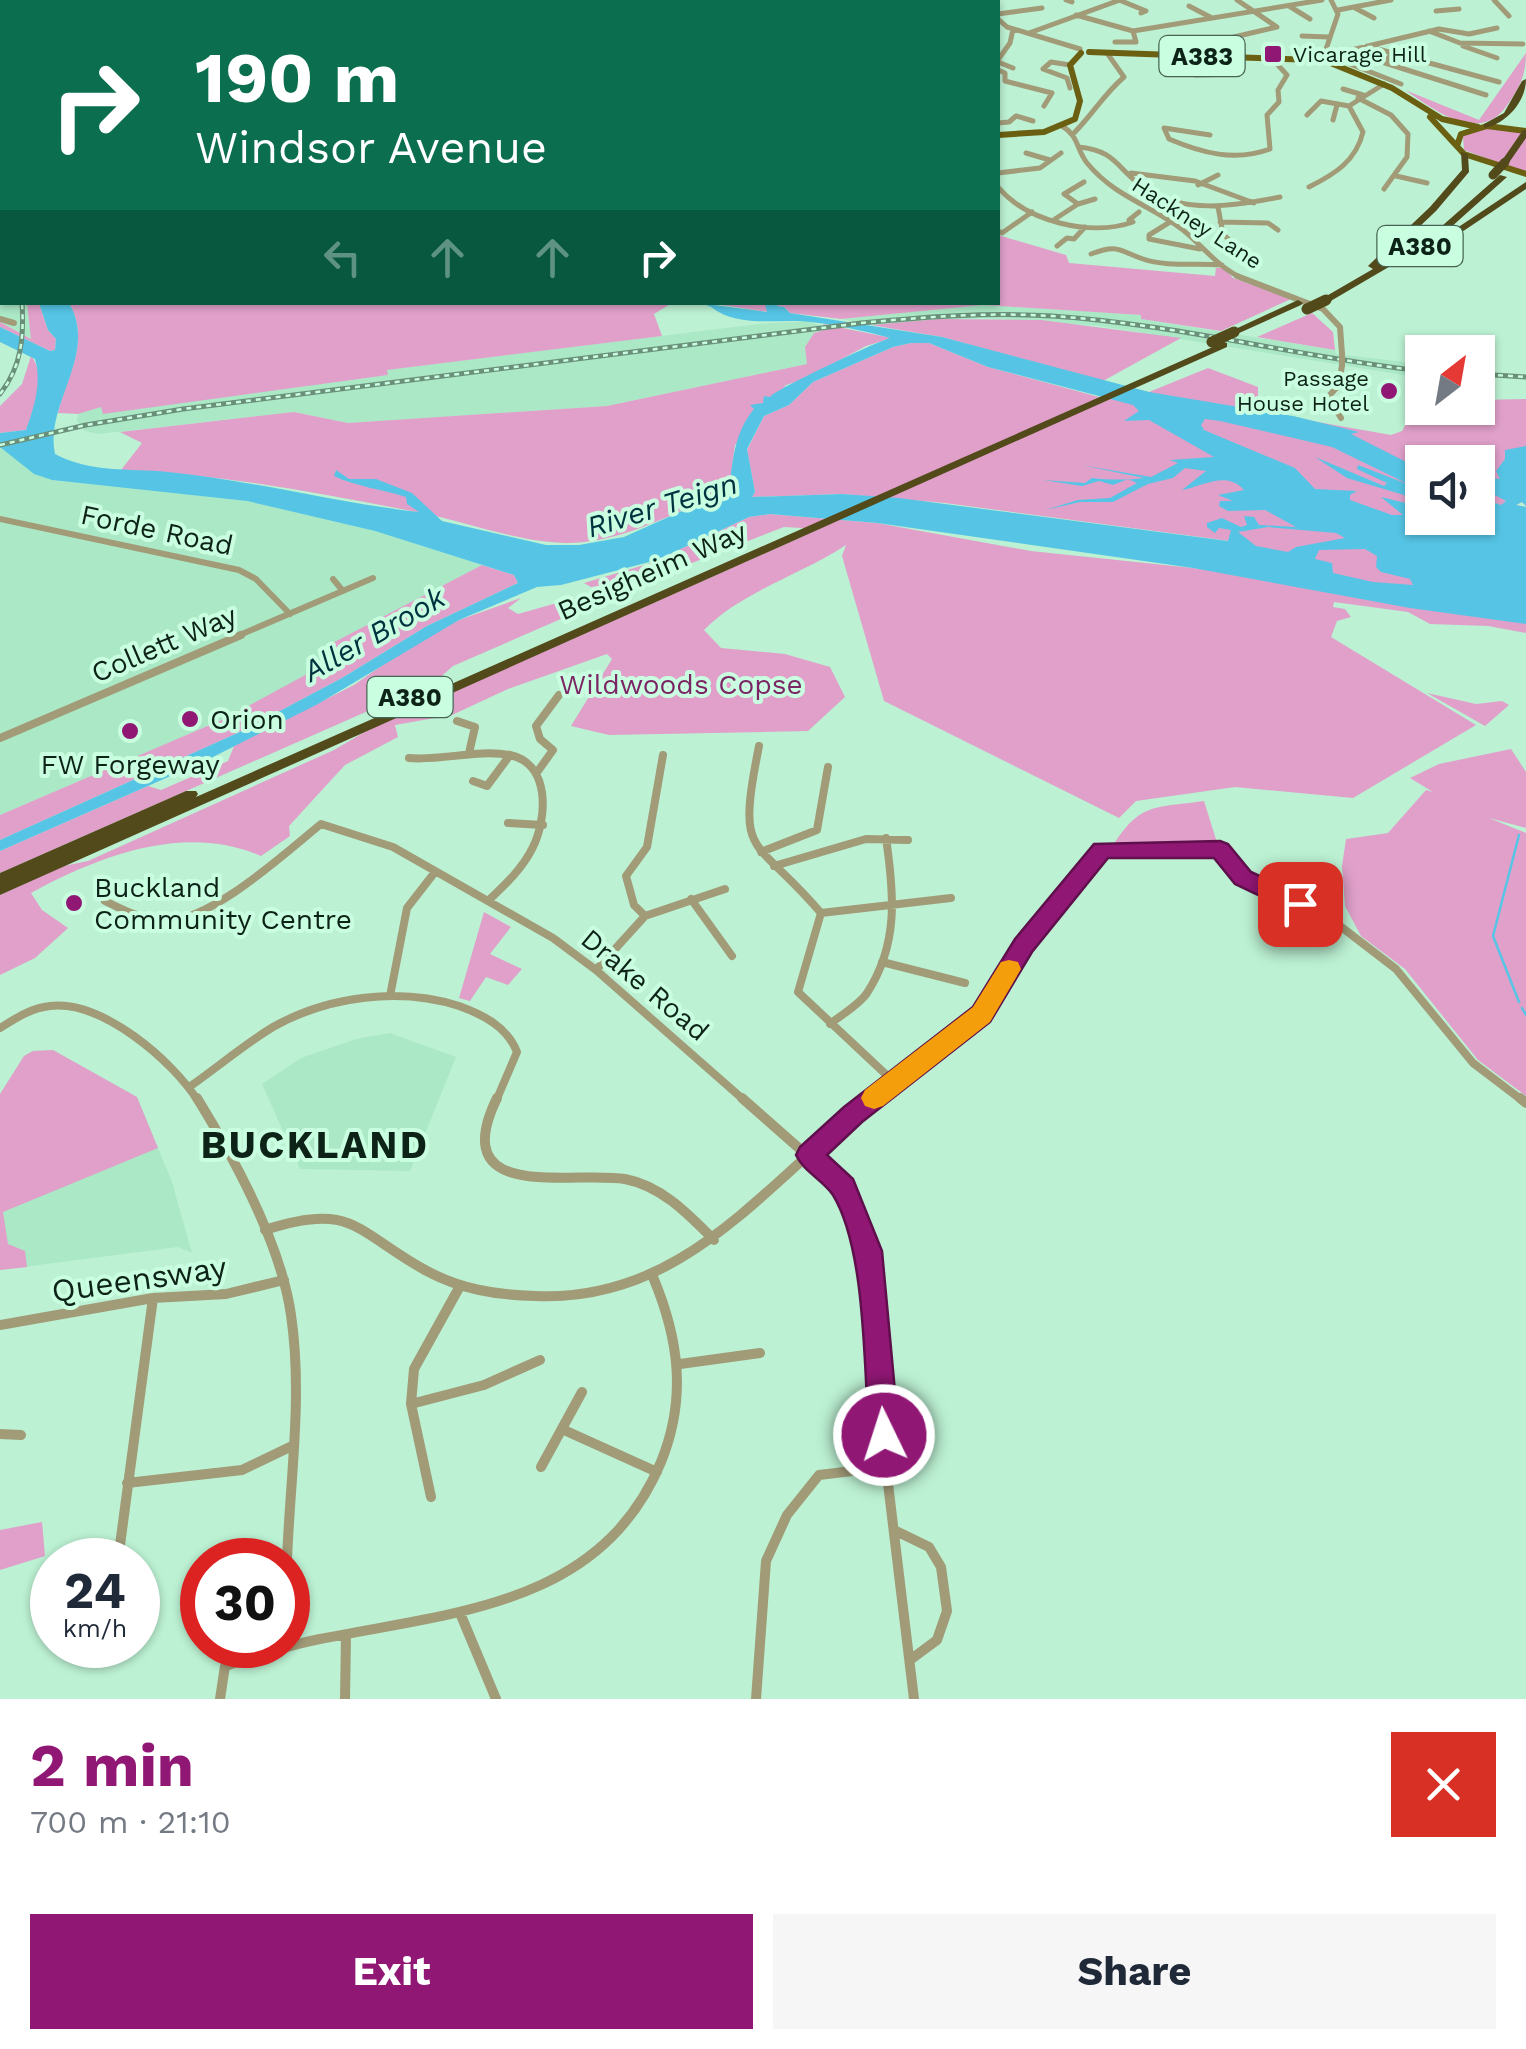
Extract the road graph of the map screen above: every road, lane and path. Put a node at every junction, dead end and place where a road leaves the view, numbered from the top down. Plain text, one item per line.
1 (1119, 0) edge
2 (1237, 0) edge
3 (1322, 0) edge
4 (1331, 0) edge
5 (1442, 0) edge
6 (1494, 0) edge
7 (1386, 1) edge
8 (1198, 4) dead end
9 (1189, 6) junction
10 (1289, 6) junction
11 (1182, 7) dead end
12 (1042, 8) dead end
13 (1355, 8) junction
14 (1392, 9) dead end
15 (1338, 10) junction
16 (1495, 11) dead end
17 (1256, 12) junction
18 (1436, 12) dead end
19 (1140, 13) dead end
20 (1076, 15) junction
21 (1000, 16) edge
22 (1000, 18) edge
23 (1044, 18) dead end
24 (1212, 18) junction
25 (1374, 18) dead end
26 (1310, 19) dead end
27 (1055, 23) junction
28 (1497, 28) dead end
29 (1013, 29) junction
30 (1134, 30) junction
31 (1430, 30) junction
32 (1030, 33) junction
33 (1302, 36) dead end
34 (1328, 36) junction
35 (1234, 37) dead end
36 (1115, 42) dead end
37 (1460, 43) junction
38 (1523, 44) dead end
39 (1367, 46) junction
40 (1083, 51) junction
41 (1000, 52) edge
42 (1107, 53) junction
43 (1391, 54) junction
44 (1059, 55) dead end
45 (1230, 56) junction
46 (1281, 57) junction
47 (1323, 58) junction
48 (1496, 58) dead end
49 (1022, 60) dead end
50 (1000, 62) edge
51 (1050, 62) junction
52 (1350, 64) dead end
53 (1070, 65) junction
54 (1401, 70) junction
55 (1000, 71) edge
56 (1196, 75) dead end
57 (1526, 81) edge
58 (1386, 82) junction
59 (1499, 82) dead end
60 (1401, 84) dead end
61 (1456, 87) junction
62 (1070, 88) dead end
63 (1343, 89) dead end
64 (1486, 95) dead end
65 (1361, 96) junction
66 (1450, 99) dead end
67 (1412, 100) junction
68 (1337, 105) junction
69 (1044, 106) dead end
70 (1349, 106) junction
71 (1307, 115) dead end
72 (1333, 120) dead end
73 (1033, 121) dead end
74 (1000, 123) edge
75 (1062, 126) junction
76 (1483, 127) junction
77 (1074, 133) junction
78 (1525, 133) edge
79 (1000, 135) edge
80 (1210, 135) dead end
81 (1079, 147) junction
82 (1461, 150) junction
83 (1526, 150) edge
84 (1026, 153) dead end
85 (1061, 153) dead end
86 (1052, 160) junction
87 (1510, 163) junction
88 (1131, 173) junction
89 (1000, 174) edge
90 (1526, 174) edge
91 (1218, 175) dead end
92 (1396, 176) junction
93 (1498, 176) junction
94 (1084, 182) dead end
95 (1426, 183) dead end
96 (1198, 185) junction
97 (1526, 185) edge
98 (1309, 187) dead end
99 (1384, 189) dead end
100 (1000, 192) edge
101 (1280, 197) dead end
102 (1095, 199) dead end
103 (1254, 203) junction
104 (1078, 204) junction
105 (1218, 207) junction
106 (1032, 212) junction
107 (1139, 212) dead end
108 (1054, 218) junction
109 (1170, 222) junction
110 (1220, 222) junction
111 (1276, 225) dead end
112 (1086, 227) junction
113 (1000, 232) edge
114 (1057, 246) dead end
115 (1238, 248) dead end
116 (1200, 249) junction
117 (1091, 254) dead end
118 (1223, 265) junction
119 (1373, 266) junction
120 (1366, 279) junction
121 (1321, 297) junction
122 (0, 319) edge
123 (14, 323) dead end
124 (1341, 418) dead end
125 (0, 519) edge
126 (780, 538) junction
127 (373, 578) dead end
128 (333, 580) dead end
129 (343, 591) junction
130 (290, 614) junction
131 (559, 695) dead end
132 (458, 721) dead end
133 (0, 737) edge
134 (759, 746) dead end
135 (469, 752) junction
136 (663, 755) dead end
137 (510, 756) junction
138 (409, 758) dead end
139 (828, 766) dead end
140 (538, 771) junction
141 (472, 781) dead end
142 (508, 824) dead end
143 (542, 825) junction
144 (886, 838) junction
145 (908, 840) dead end
146 (761, 852) junction
147 (774, 866) junction
148 (436, 872) junction
149 (0, 879) edge
150 (725, 889) dead end
151 (0, 890) edge
152 (951, 898) dead end
153 (691, 900) junction
154 (105, 901) dead end
155 (488, 901) junction
156 (895, 904) junction
157 (820, 914) junction
158 (646, 916) junction
159 (732, 956) dead end
160 (882, 962) junction
161 (596, 970) junction
162 (965, 983) dead end
163 (390, 996) junction
164 (830, 1024) junction
165 (0, 1028) edge
166 (894, 1082) junction
167 (192, 1085) junction
168 (1526, 1103) edge
169 (809, 1155) junction
170 (265, 1230) junction
171 (714, 1240) junction
172 (653, 1277) junction
173 (284, 1280) junction
174 (460, 1286) junction
175 (152, 1298) junction
176 (0, 1324) edge
177 (760, 1353) dead end
178 (540, 1360) dead end
179 (680, 1364) junction
180 (582, 1392) dead end
181 (411, 1404) junction
182 (564, 1430) junction
183 (0, 1434) edge
184 (21, 1435) dead end
185 (292, 1446) junction
186 (541, 1466) dead end
187 (886, 1467) junction
188 (657, 1472) junction
189 (126, 1484) junction
190 (430, 1497) dead end
191 (896, 1531) junction
192 (120, 1538) edge
193 (287, 1538) edge
194 (460, 1613) junction
195 (346, 1635) junction
196 (310, 1642) edge
197 (910, 1660) junction
198 (225, 1668) edge
199 (220, 1699) edge
200 (345, 1699) edge
201 (496, 1699) edge
202 (756, 1699) edge
203 (914, 1699) edge

1 - 19 street
1 - 20 street
2 - 17 street
3 - 10 street
4 - 15 street
5 - 18 street
6 - 16 street
7 - 13 street
7 - 14 street
8 - 9 street
9 - 11 street
9 - 24 street
10 - 17 street
10 - 26 street
12 - 21 street
13 - 15 street
13 - 25 street
15 - 34 street
17 - 24 street
17 - 35 street
20 - 27 street
20 - 30 street
22 - 29 street
23 - 27 street
24 - 30 street
27 - 32 street
28 - 31 street
29 - 32 street
29 - 41 street
30 - 36 street
31 - 37 street
31 - 39 street
32 - 40 street
33 - 34 street
34 - 47 street
37 - 38 street
37 - 48 street
39 - 43 street
39 - 47 street
40 - 42 main road, A383
40 - 53 main road
42 - 45 main road, A383
42 - 77 street
43 - 54 street
43 - 59 street
44 - 51 street
45 - 46 main road, A383
45 - 56 street
46 - 47 main road, A383
46 - 80 street
47 - 58 main road, A383
49 - 50 street
51 - 53 street
51 - 62 street
52 - 58 street
53 - 75 main road
54 - 58 street
54 - 61 street
55 - 69 street
57 - 76 highway
58 - 60 street
58 - 65 street
58 - 67 main road, A383
61 - 64 street
61 - 66 street
63 - 65 street
65 - 70 street
65 - 92 street
67 - 76 main road, A383
67 - 82 main road, A383
68 - 70 street
68 - 71 street
68 - 72 street
70 - 98 street
73 - 74 street
75 - 77 street
75 - 79 main road
76 - 78 main road
76 - 82 main road
77 - 81 street, Hackney Lane
78 - 87 highway, A380
81 - 88 street
81 - 109 street, Hackney Lane
82 - 90 main road
82 - 119 highway, A380
83 - 87 highway, A380
84 - 86 street
85 - 86 street
86 - 89 street
87 - 93 highway, A380
88 - 96 street
88 - 105 street
91 - 96 street
92 - 95 street
92 - 99 street
93 - 119 highway, A380
93 - 120 highway, A380
94 - 104 street
96 - 103 street
97 - 120 highway, A380
100 - 106 street
101 - 103 street
102 - 104 street
103 - 105 street
104 - 108 street
105 - 110 street
106 - 108 street
106 - 113 street
107 - 112 street
108 - 112 street
109 - 116 street, Hackney Lane
109 - 116 street
110 - 111 street
110 - 115 street
112 - 114 street
116 - 118 street, Hackney Lane
117 - 118 street
118 - 124 street, Hackney Lane, bridge
119 - 121 highway, A380
120 - 121 highway, A380
121 - 126 highway, Besigheim Way / A380, bridge
122 - 123 street
125 - 130 street, Forde Road
126 - 149 highway, Besigheim Way / A380
126 - 151 highway, Besigheim Way / A380
127 - 129 street, Collett Way
128 - 129 street
129 - 130 street, Collett Way
130 - 133 street, Collett Way
131 - 140 street
132 - 135 street
134 - 146 street
135 - 137 street
135 - 138 street
136 - 158 street
137 - 140 street
137 - 141 street
139 - 146 street
140 - 143 street
142 - 143 street
143 - 155 street
144 - 145 street
144 - 147 street
144 - 156 street
146 - 147 street
147 - 157 street
148 - 154 street, Drake Road
148 - 155 street, Drake Road
148 - 163 street
150 - 153 street
152 - 156 street
153 - 158 street
153 - 159 street
155 - 161 street, Drake Road
156 - 157 street
156 - 160 street
157 - 164 street
158 - 161 street
160 - 162 street
160 - 164 street
161 - 169 street, Drake Road
163 - 167 street
163 - 171 street
164 - 166 street
165 - 167 street
166 - 168 street
166 - 169 street
167 - 170 street
169 - 171 street
169 - 187 street, Drake Road
170 - 173 street
170 - 174 street
171 - 172 street
172 - 174 street
172 - 179 street
173 - 175 street, Queensway
173 - 185 street
174 - 181 street
175 - 176 street, Queensway
175 - 189 street
177 - 179 street
178 - 181 street
179 - 188 street
180 - 182 street
181 - 190 street
182 - 186 street
182 - 188 street
183 - 184 street
185 - 189 street
185 - 193 street
187 - 191 street, Drake Road
187 - 202 street
188 - 194 street
189 - 192 street
191 - 197 street, Drake Road
191 - 197 street
194 - 195 street
194 - 201 street
195 - 196 street
195 - 200 street
197 - 203 street, Drake Road
198 - 199 street

